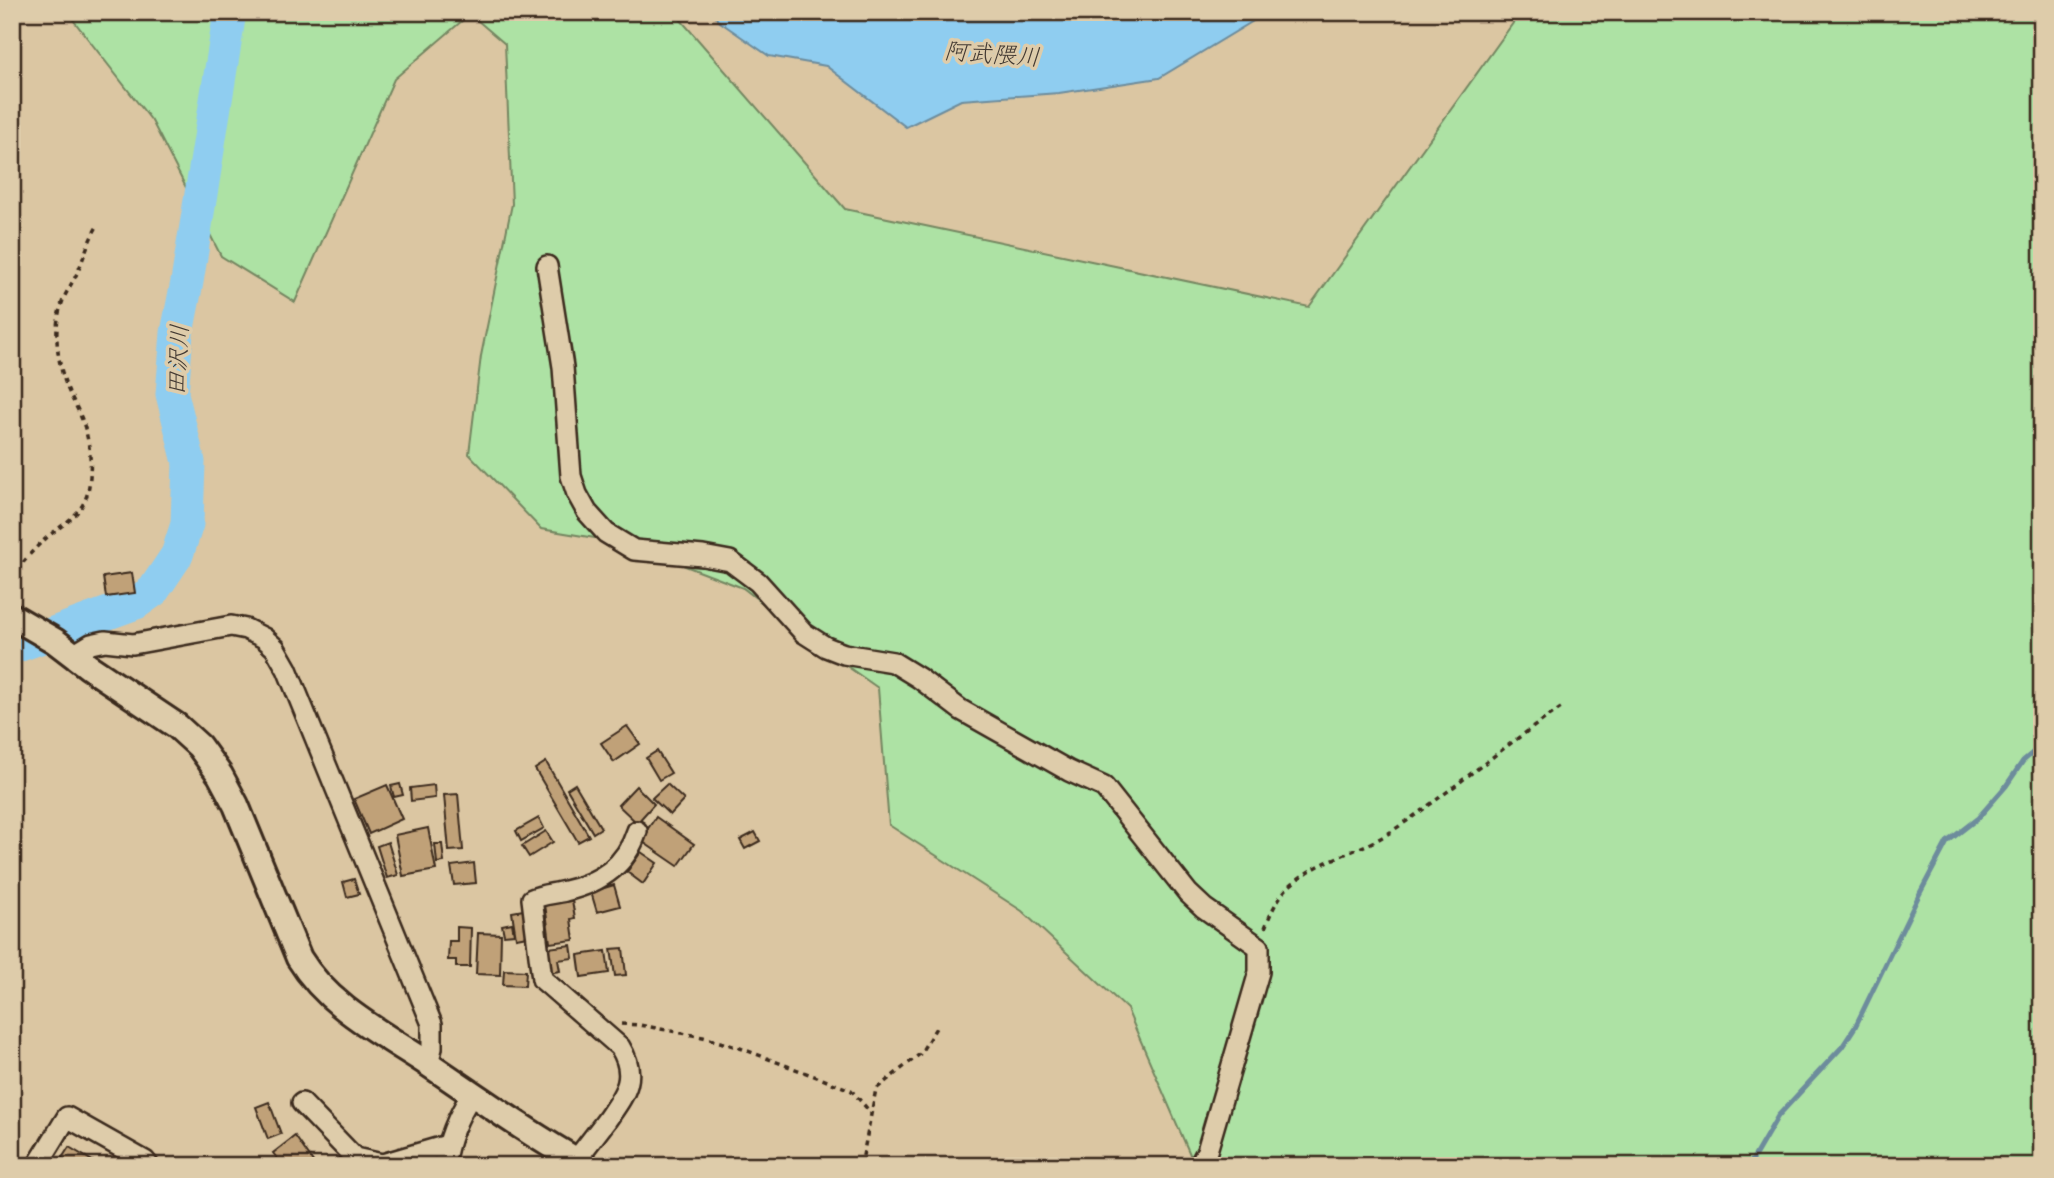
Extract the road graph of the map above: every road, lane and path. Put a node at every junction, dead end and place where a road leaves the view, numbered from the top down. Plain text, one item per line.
1 (98, 225) dead end
2 (547, 266) dead end
3 (12, 579) edge
4 (12, 616) edge
5 (64, 648) junction
6 (1561, 708) dead end
7 (637, 831) dead end
8 (1259, 947) junction
9 (937, 1026) dead end
10 (596, 1027) junction
11 (428, 1064) junction
12 (472, 1094) junction
13 (302, 1103) dead end
14 (871, 1113) junction
15 (447, 1145) junction
16 (581, 1163) edge
17 (37, 1166) edge
18 (149, 1166) edge
19 (444, 1166) edge
20 (861, 1166) edge
21 (1199, 1166) edge

1 - 3 path
2 - 8 street
4 - 5 street
5 - 11 street
5 - 11 street
6 - 8 path
7 - 10 street
8 - 21 street
9 - 14 path
10 - 14 path
10 - 16 street
11 - 12 street
12 - 15 street
12 - 16 street
13 - 15 street
14 - 20 path
15 - 19 street
17 - 18 street

